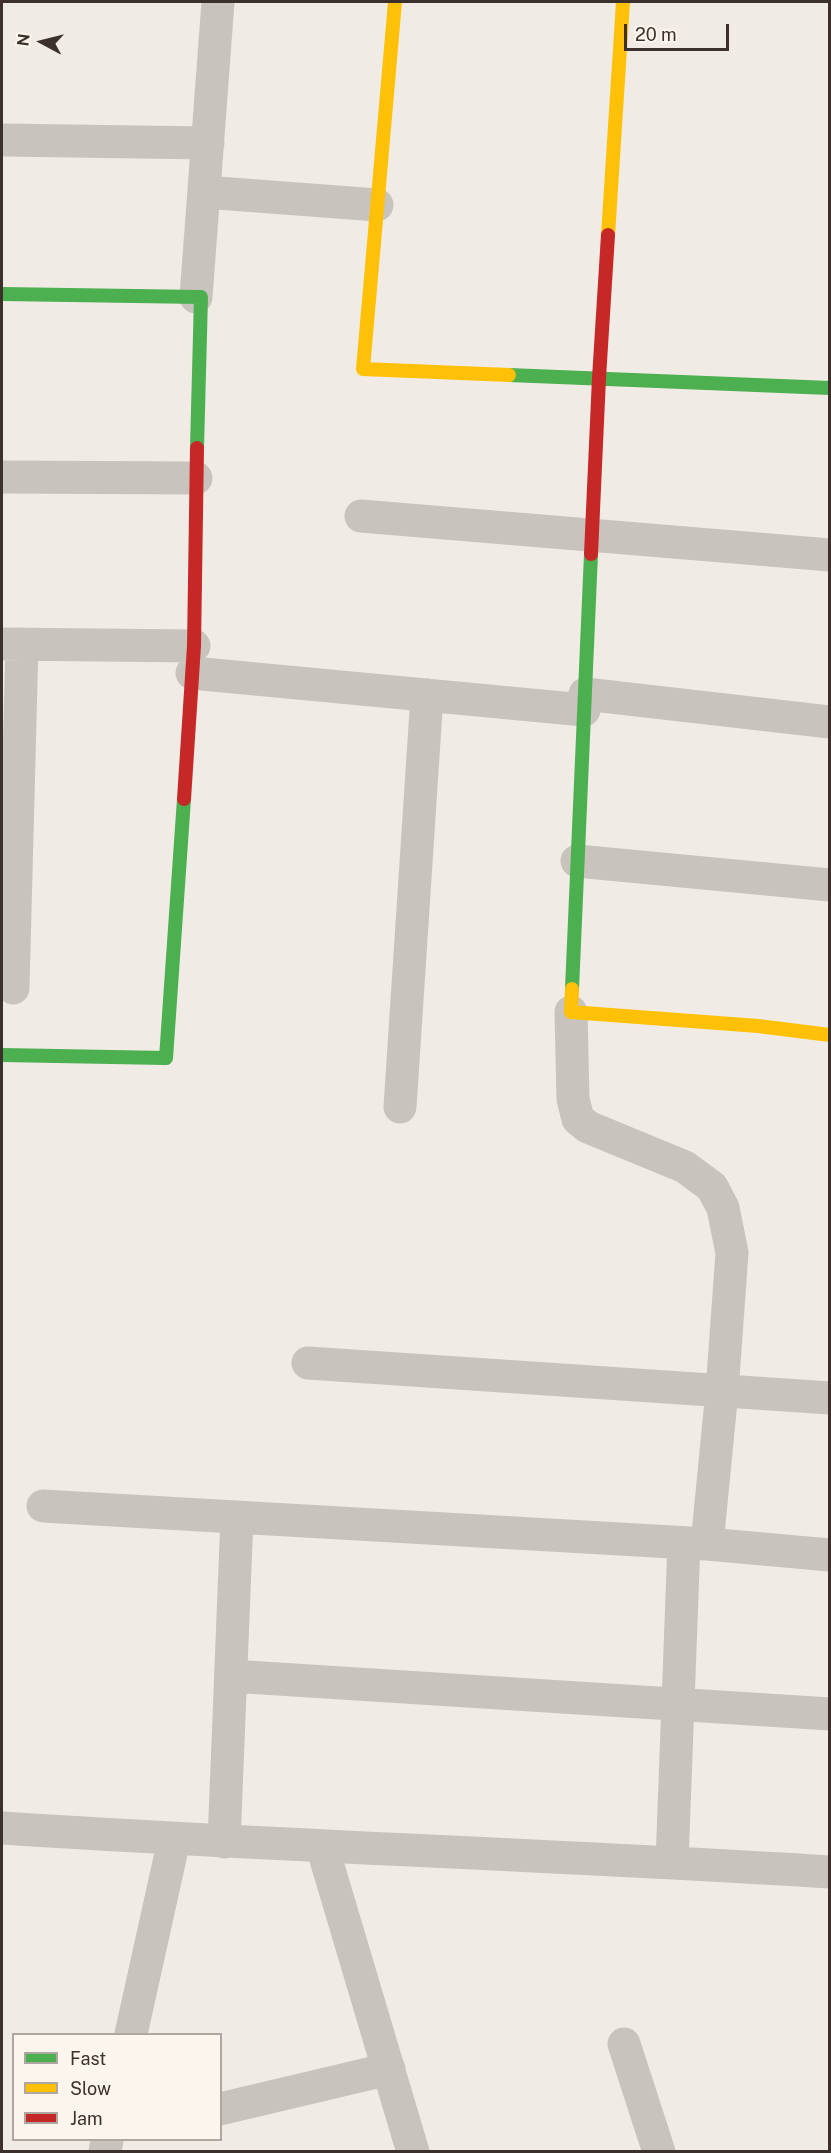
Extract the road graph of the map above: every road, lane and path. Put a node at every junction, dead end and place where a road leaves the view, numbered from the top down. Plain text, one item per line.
1 (218, 2) edge
2 (395, 2) edge
3 (623, 2) edge
4 (2, 140) edge
5 (208, 143) junction
6 (204, 192) junction
7 (377, 205) junction
8 (2, 294) edge
9 (196, 297) junction
10 (599, 378) junction
11 (830, 388) edge
12 (2, 477) edge
13 (196, 478) junction
14 (361, 516) dead end
15 (591, 536) junction
16 (830, 555) edge
17 (12, 644) edge
18 (193, 659) junction
19 (427, 695) junction
20 (584, 702) junction
21 (830, 722) edge
22 (10, 775) edge
23 (578, 861) junction
24 (830, 885) edge
25 (13, 988) dead end
26 (571, 1012) junction
27 (830, 1035) edge
28 (2, 1055) edge
29 (400, 1107) dead end
30 (308, 1363) dead end
31 (722, 1391) junction
32 (830, 1398) edge
33 (43, 1506) dead end
34 (237, 1517) junction
35 (696, 1543) junction
36 (830, 1555) edge
37 (231, 1677) junction
38 (678, 1704) junction
39 (830, 1714) edge
40 (2, 1828) edge
41 (174, 1839) junction
42 (224, 1842) junction
43 (322, 1846) junction
44 (672, 1862) junction
45 (830, 1872) edge
46 (131, 2033) edge
47 (624, 2044) dead end
48 (389, 2069) junction
49 (222, 2109) edge
50 (413, 2151) edge
51 (659, 2151) edge

1 - 5 street
2 - 7 street
3 - 10 street
4 - 5 street
5 - 6 street
6 - 7 street
6 - 9 street
7 - 10 street
8 - 9 street
9 - 13 street
10 - 11 street
10 - 15 street
12 - 13 street
13 - 18 street
14 - 15 street
15 - 16 street
15 - 20 street
17 - 18 street
17 - 22 street
18 - 19 street
18 - 28 street
19 - 20 street
19 - 29 street
20 - 21 street
20 - 23 street
22 - 25 street
23 - 24 street
23 - 26 street
26 - 27 street
26 - 31 street
30 - 31 street
31 - 32 street
31 - 35 street
33 - 34 street
34 - 35 street
34 - 37 street
35 - 36 street
35 - 38 street
37 - 38 street
37 - 42 street
38 - 39 street
38 - 44 street
40 - 41 street
41 - 42 street
41 - 46 street
42 - 43 street
43 - 44 street
43 - 48 street
44 - 45 street
47 - 51 street
48 - 49 street
48 - 50 street

